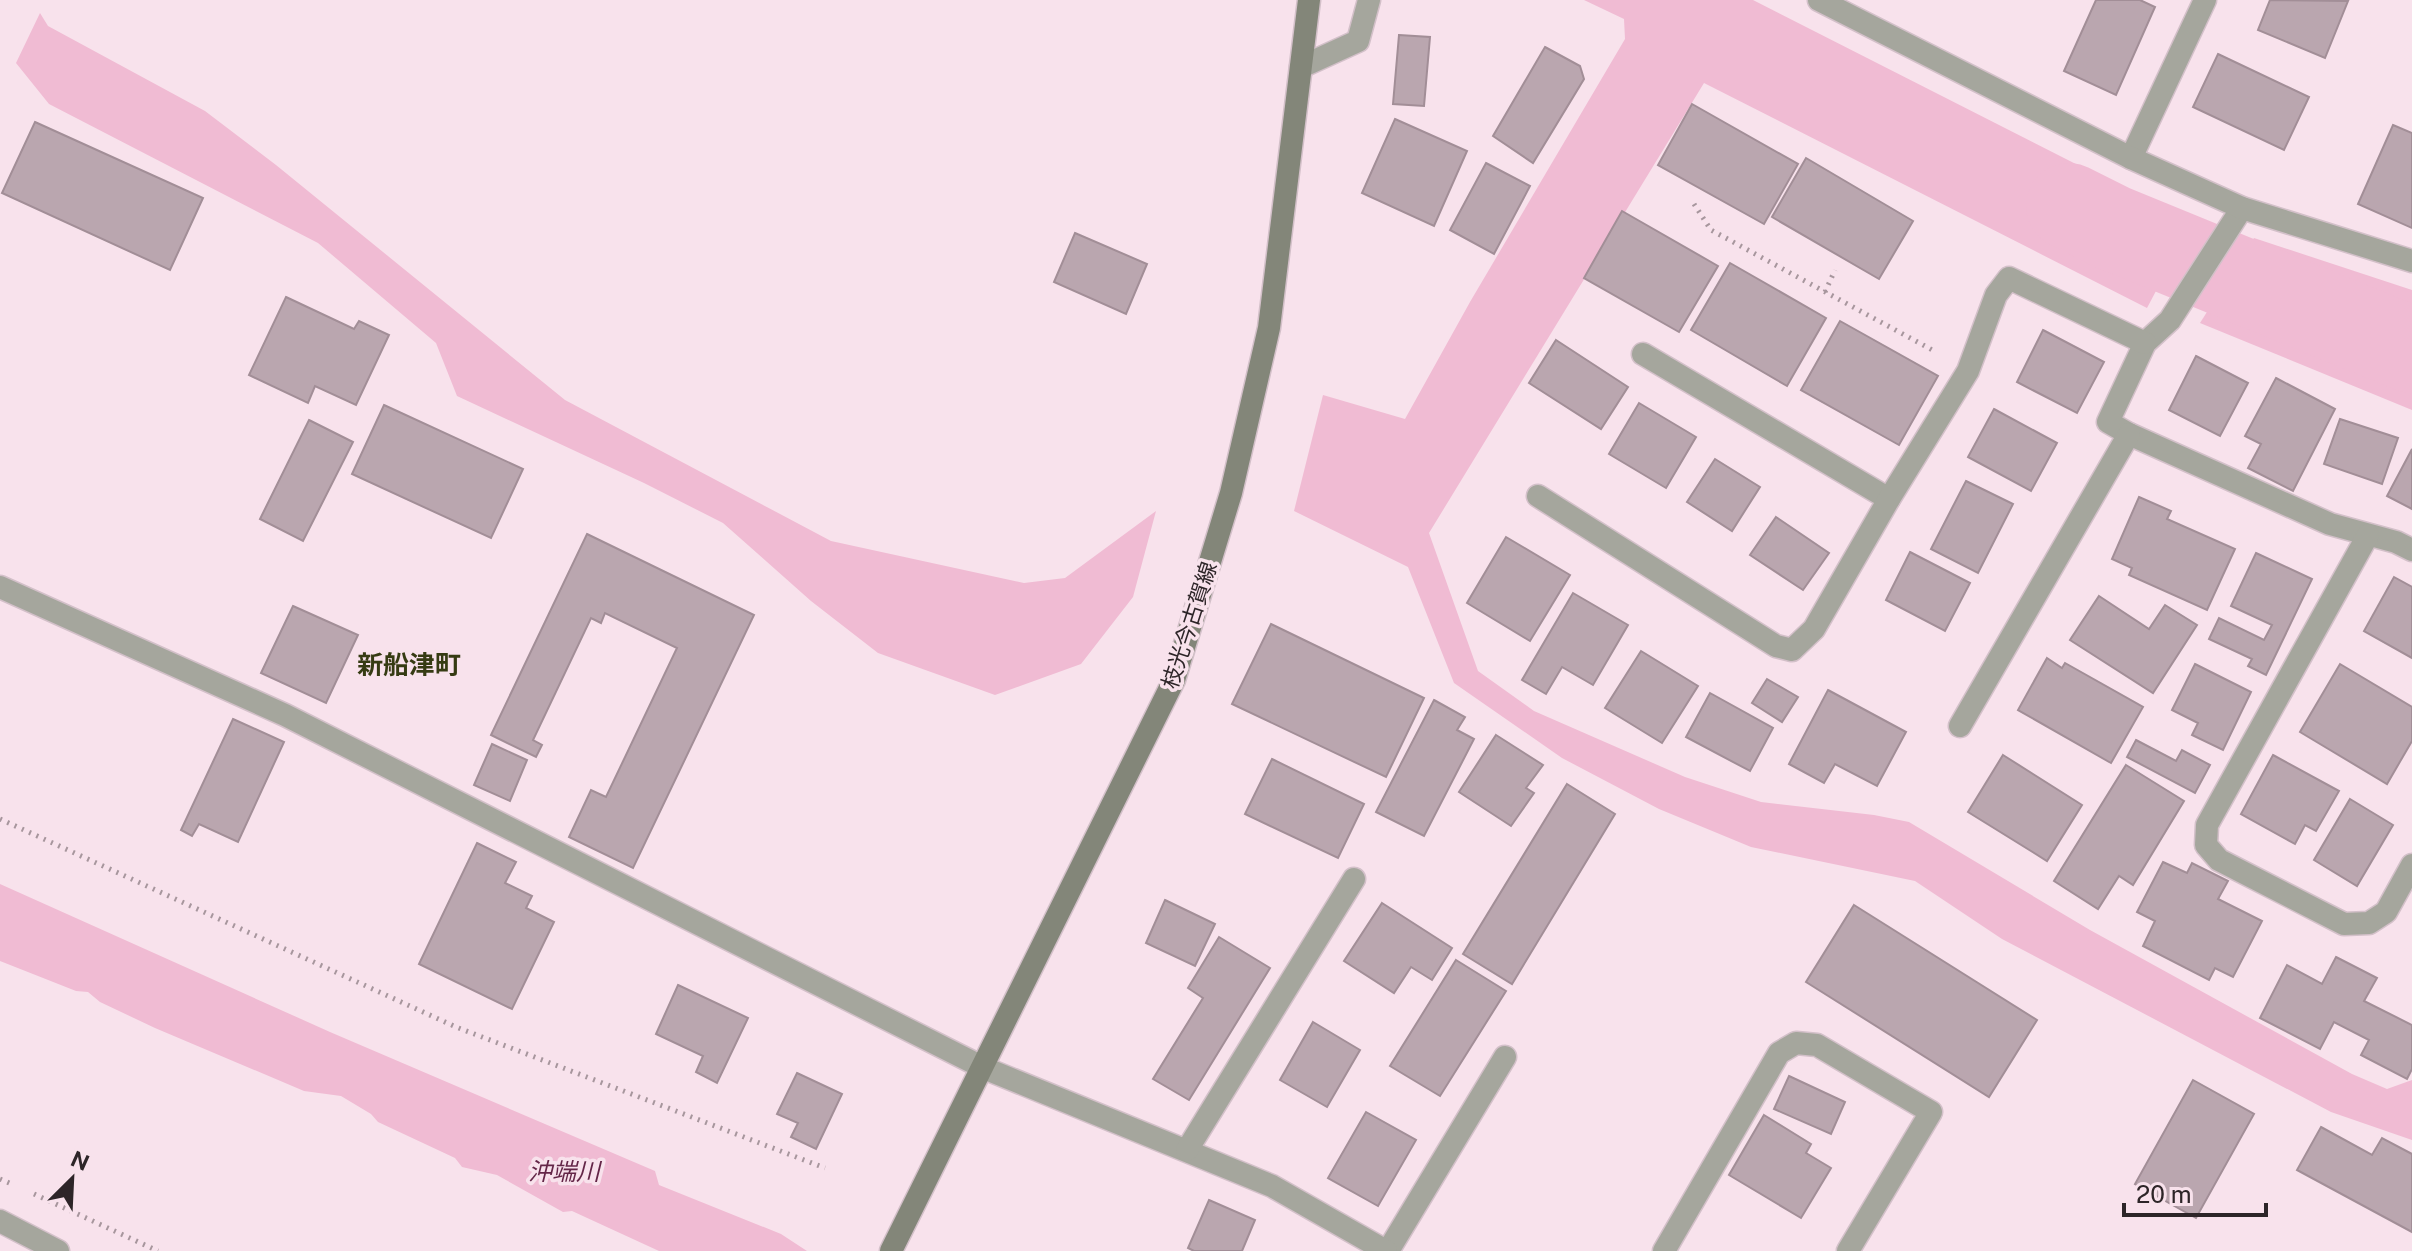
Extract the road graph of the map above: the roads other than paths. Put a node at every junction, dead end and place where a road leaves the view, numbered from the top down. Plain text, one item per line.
1 (1309, 0) edge
2 (1369, 0) edge
3 (1819, 0) edge
4 (2205, 0) edge
5 (1301, 67) junction
6 (2131, 158) junction
7 (2242, 208) junction
8 (2412, 261) edge
9 (2145, 343) junction
10 (1643, 354) dead end
11 (2129, 434) junction
12 (1538, 496) dead end
13 (1889, 499) junction
14 (2368, 535) junction
15 (2412, 550) edge
16 (0, 587) edge
17 (1960, 726) dead end
18 (2412, 865) edge
19 (1354, 879) dead end
20 (1505, 1057) dead end
21 (984, 1068) junction
22 (1187, 1150) junction
23 (0, 1221) edge
24 (58, 1251) edge
25 (891, 1251) edge
26 (1387, 1251) edge
27 (1664, 1251) edge
28 (1848, 1251) edge

1 - 5 main road, 枝光今古賀線
2 - 5 street
3 - 6 street
4 - 6 street
5 - 21 main road, 枝光今古賀線
6 - 7 street
7 - 8 street
7 - 9 street
9 - 11 street
9 - 13 street
10 - 13 street
11 - 14 street
11 - 17 street
12 - 13 street
14 - 15 street
14 - 18 street
16 - 21 street
19 - 22 street
20 - 26 street
21 - 22 street
21 - 25 main road, 枝光今古賀線
22 - 26 street
23 - 24 street
27 - 28 street

